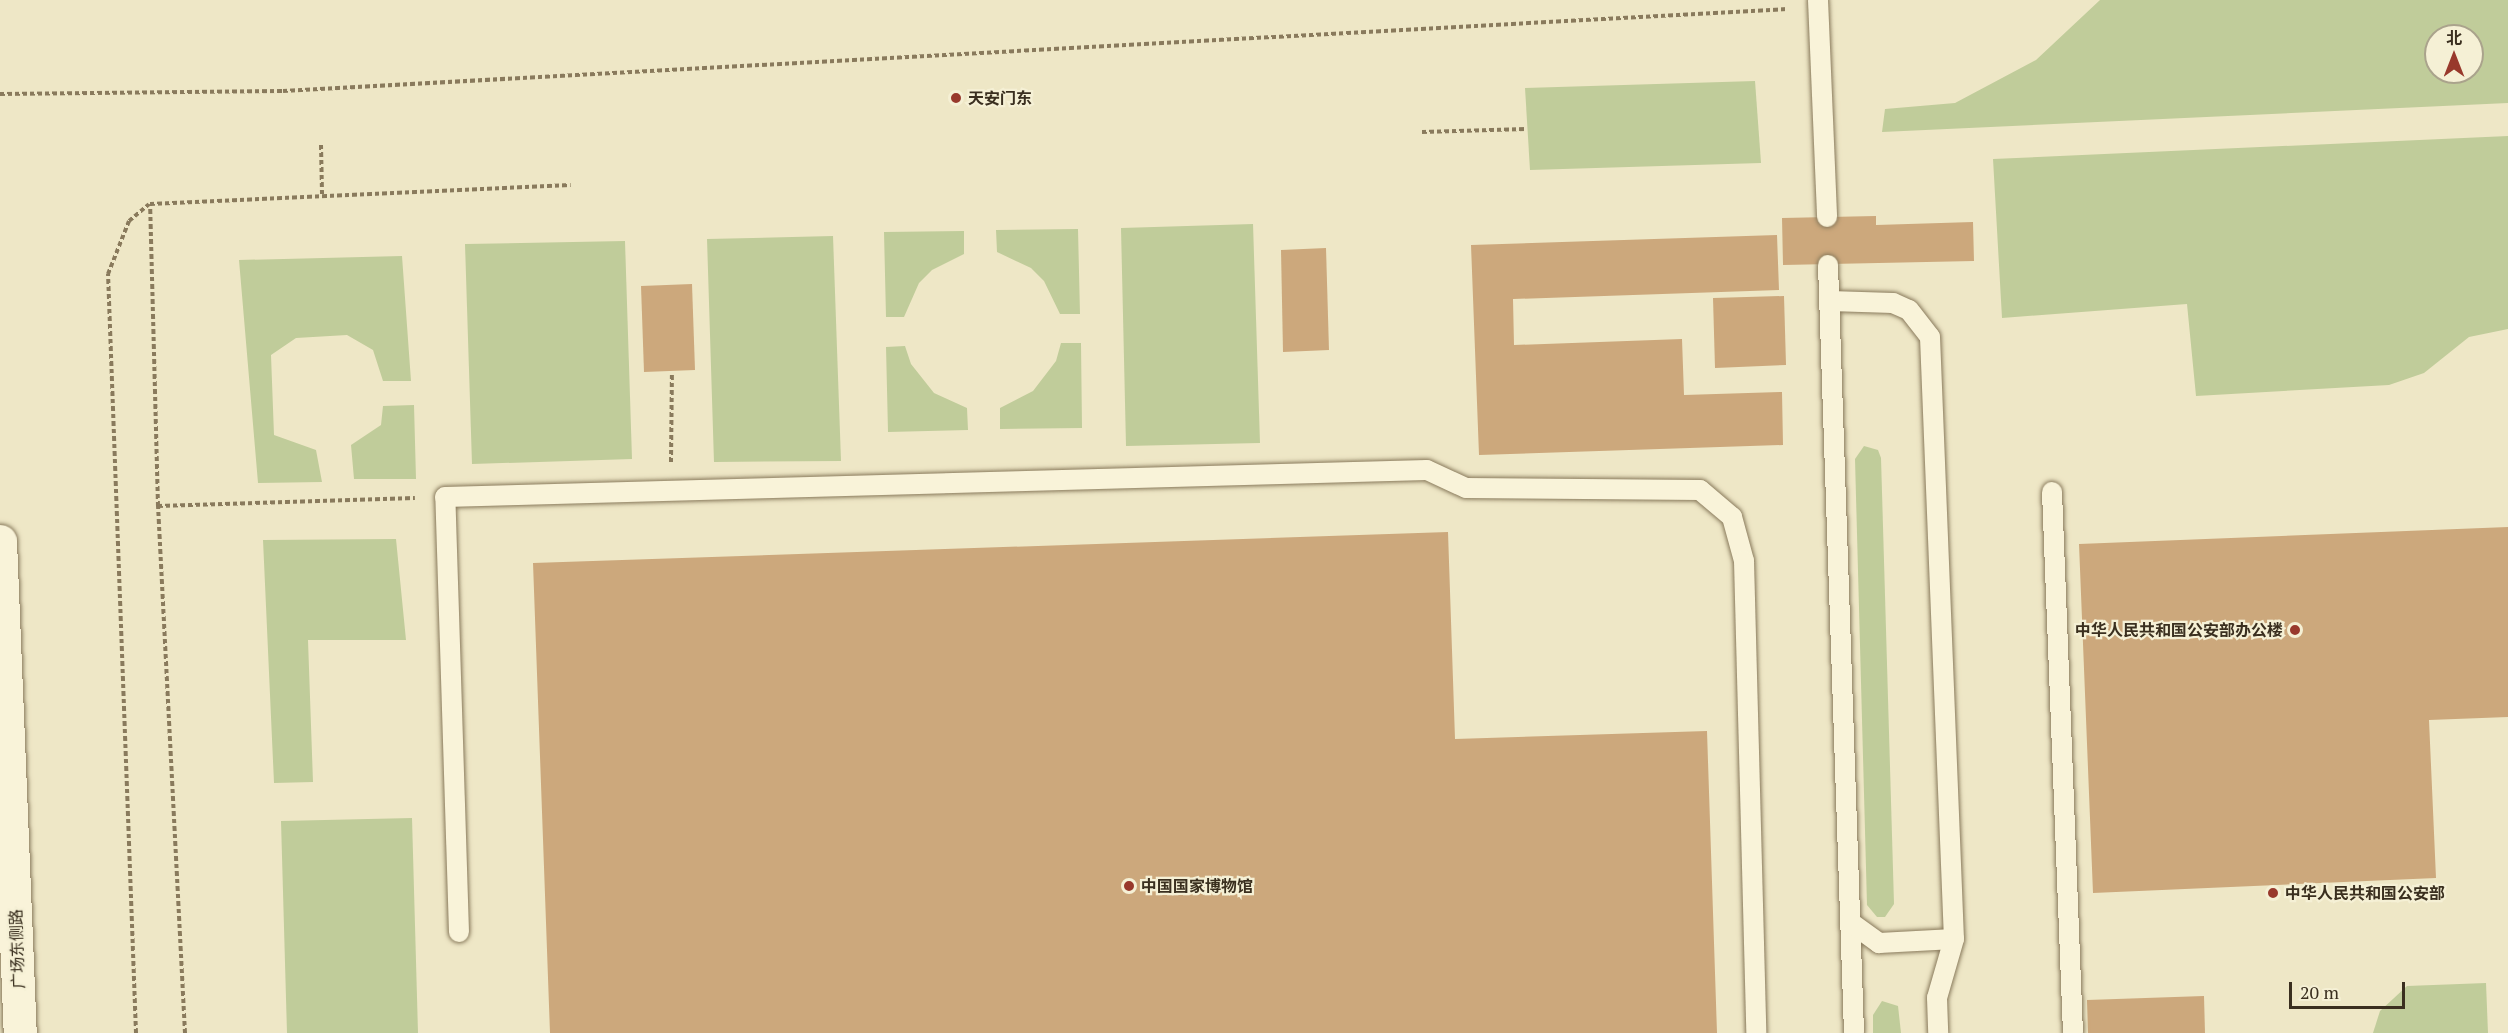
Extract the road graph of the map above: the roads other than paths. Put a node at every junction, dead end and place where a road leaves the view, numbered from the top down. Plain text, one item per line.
1 (1818, 3) edge
2 (1827, 217) dead end
3 (1828, 265) dead end
4 (1830, 301) junction
5 (2052, 492) dead end
6 (0, 541) edge
7 (1850, 922) junction
8 (459, 932) dead end
9 (1954, 939) junction
10 (20, 1033) edge
11 (1756, 1033) edge
12 (1854, 1033) edge
13 (1938, 1033) edge
14 (2073, 1033) edge

1 - 2 lane
3 - 4 lane
4 - 7 lane
4 - 9 lane
5 - 14 lane
6 - 10 main road, 广场东侧路
7 - 9 lane
7 - 12 lane
8 - 11 lane
9 - 13 lane

